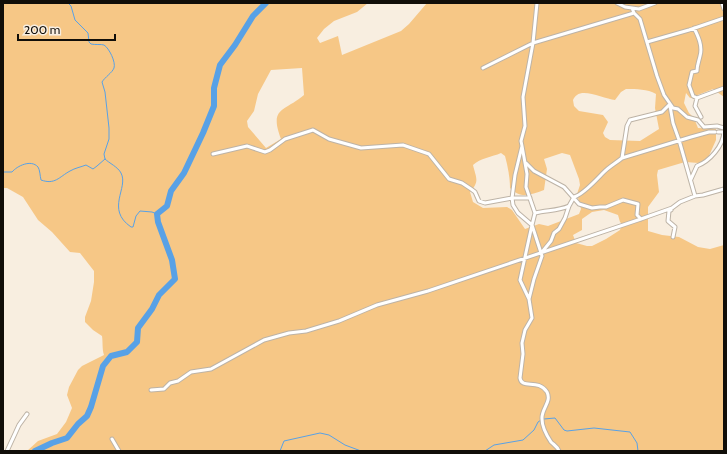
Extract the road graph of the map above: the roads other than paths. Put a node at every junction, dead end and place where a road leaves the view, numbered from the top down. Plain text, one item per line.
1 (536, 3) edge
2 (617, 3) edge
3 (655, 3) edge
4 (722, 3) edge
5 (632, 8) junction
6 (724, 9) edge
7 (634, 13) junction
8 (724, 18) edge
9 (694, 28) junction
10 (647, 42) junction
11 (533, 43) junction
12 (483, 68) dead end
13 (724, 88) edge
14 (697, 98) junction
15 (670, 104) junction
16 (701, 117) dead end
17 (724, 128) edge
18 (679, 140) junction
19 (522, 146) junction
20 (214, 154) dead end
21 (622, 158) junction
22 (525, 162) junction
23 (690, 180) junction
24 (724, 188) edge
25 (695, 196) junction
26 (574, 197) junction
27 (512, 198) junction
28 (530, 198) junction
29 (569, 206) junction
30 (672, 208) junction
31 (535, 213) junction
32 (641, 219) junction
33 (532, 225) junction
34 (673, 237) dead end
35 (542, 252) junction
36 (524, 258) junction
37 (529, 299) junction
38 (151, 390) dead end
39 (27, 414) dead end
40 (112, 439) dead end
41 (7, 451) edge
42 (119, 451) edge
43 (559, 451) edge

1 - 11 street
2 - 5 street
3 - 5 street
4 - 6 street
5 - 7 street
7 - 10 street
7 - 11 street
8 - 9 street
9 - 10 street
9 - 14 street
10 - 15 street
11 - 12 street
11 - 19 street
13 - 14 street
14 - 16 street
15 - 17 street
15 - 18 street
15 - 21 street
18 - 21 street
18 - 23 street
18 - 23 street
19 - 22 street
19 - 27 street
20 - 27 street
21 - 26 street
22 - 26 street
22 - 28 street
23 - 25 street
24 - 25 street
25 - 30 street
26 - 29 street
26 - 32 street
27 - 28 street
27 - 33 street
28 - 31 street
29 - 31 street
29 - 35 street
30 - 32 street
30 - 34 street
31 - 33 street
32 - 35 street
33 - 35 street
33 - 36 street
35 - 36 street
35 - 37 street
36 - 37 street
36 - 38 street
37 - 43 street
39 - 41 street
40 - 42 street

